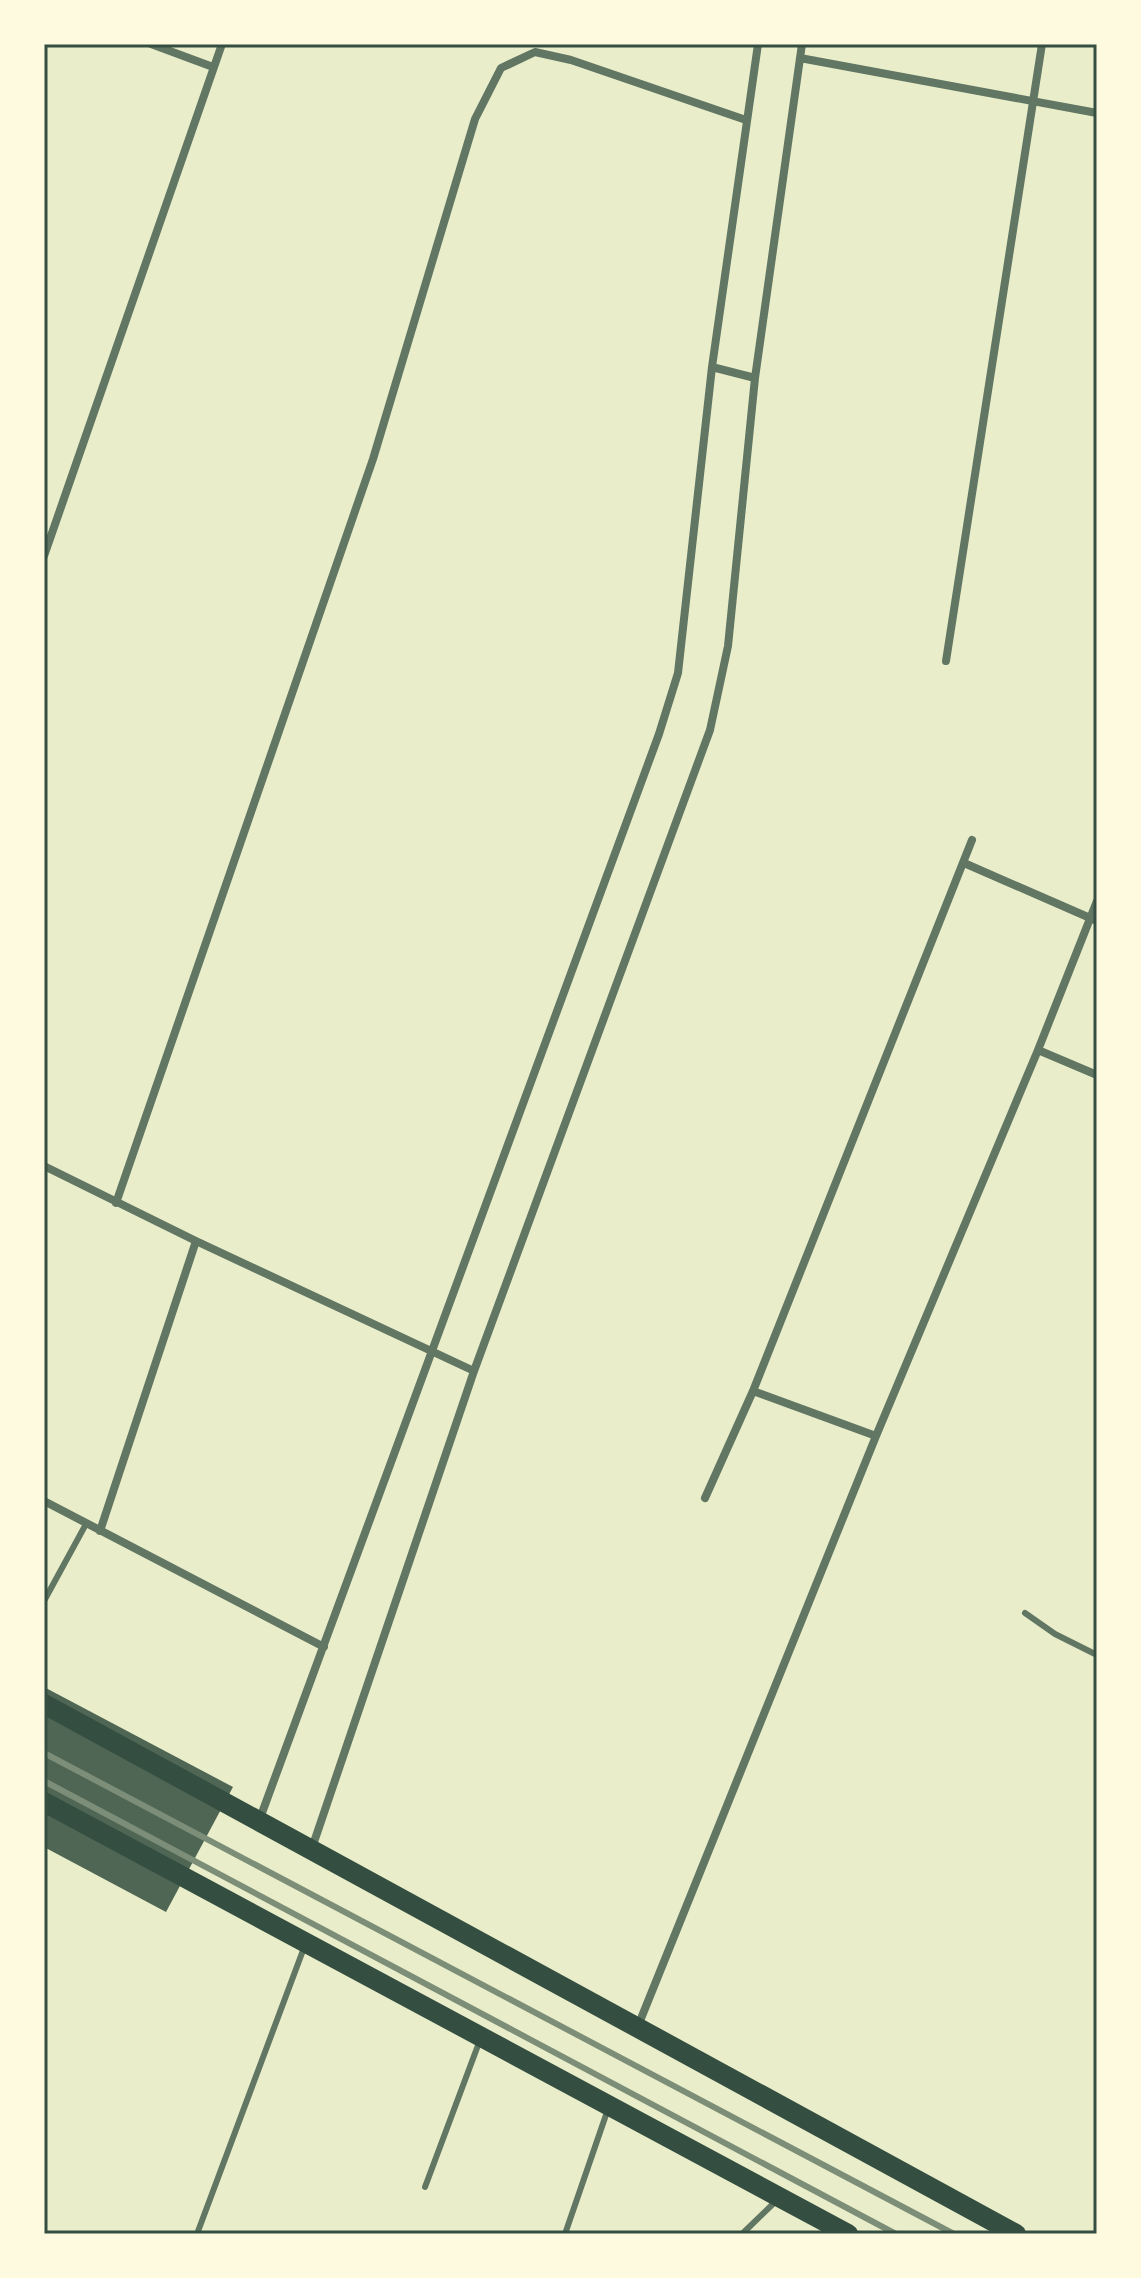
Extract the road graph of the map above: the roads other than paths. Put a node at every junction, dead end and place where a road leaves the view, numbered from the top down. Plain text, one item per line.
1 (151, 44) edge
2 (222, 44) edge
3 (758, 44) edge
4 (802, 44) edge
5 (1042, 44) edge
6 (800, 58) junction
7 (213, 67) junction
8 (1033, 101) junction
9 (1097, 113) edge
10 (746, 120) junction
11 (712, 367) junction
12 (755, 378) junction
13 (44, 556) edge
14 (946, 661) dead end
15 (972, 840) dead end
16 (964, 863) junction
17 (1097, 901) edge
18 (1094, 920) edge
19 (1038, 1050) junction
20 (1097, 1075) edge
21 (44, 1166) edge
22 (116, 1203) junction
23 (196, 1241) junction
24 (431, 1350) junction
25 (474, 1371) junction
26 (753, 1391) junction
27 (876, 1436) junction
28 (705, 1498) dead end
29 (44, 1501) edge
30 (86, 1524) junction
31 (100, 1531) junction
32 (44, 1601) edge
33 (1025, 1613) dead end
34 (324, 1647) junction
35 (1097, 1655) edge
36 (44, 1704) edge
37 (44, 1802) edge
38 (259, 1822) junction
39 (311, 1851) junction
40 (305, 1943) junction
41 (637, 2027) junction
42 (481, 2038) junction
43 (609, 2107) junction
44 (425, 2187) dead end
45 (780, 2197) junction
46 (197, 2234) edge
47 (565, 2234) edge
48 (742, 2234) edge
49 (848, 2234) edge
50 (1016, 2234) edge

1 - 7 street
2 - 7 street
3 - 10 street
4 - 6 street
5 - 8 street
6 - 8 street
6 - 12 street
7 - 13 street
8 - 9 street
8 - 14 street
10 - 11 street
10 - 22 street
11 - 12 street
11 - 24 street
12 - 25 street
15 - 16 street
16 - 18 street
16 - 26 street
17 - 18 street
18 - 19 street
19 - 20 street
19 - 27 street
21 - 22 street
22 - 23 street
23 - 24 street
23 - 31 street
24 - 25 street
24 - 34 street
25 - 39 street
26 - 27 street
26 - 28 street
27 - 41 street
29 - 30 street
30 - 31 street
30 - 32 lane
31 - 34 street
33 - 35 lane
34 - 38 street
36 - 38 main road
37 - 40 main road
38 - 39 main road
39 - 41 main road
40 - 42 main road
40 - 46 lane
41 - 50 main road
42 - 43 main road
42 - 44 lane
43 - 45 main road
43 - 47 lane
45 - 48 lane
45 - 49 main road

